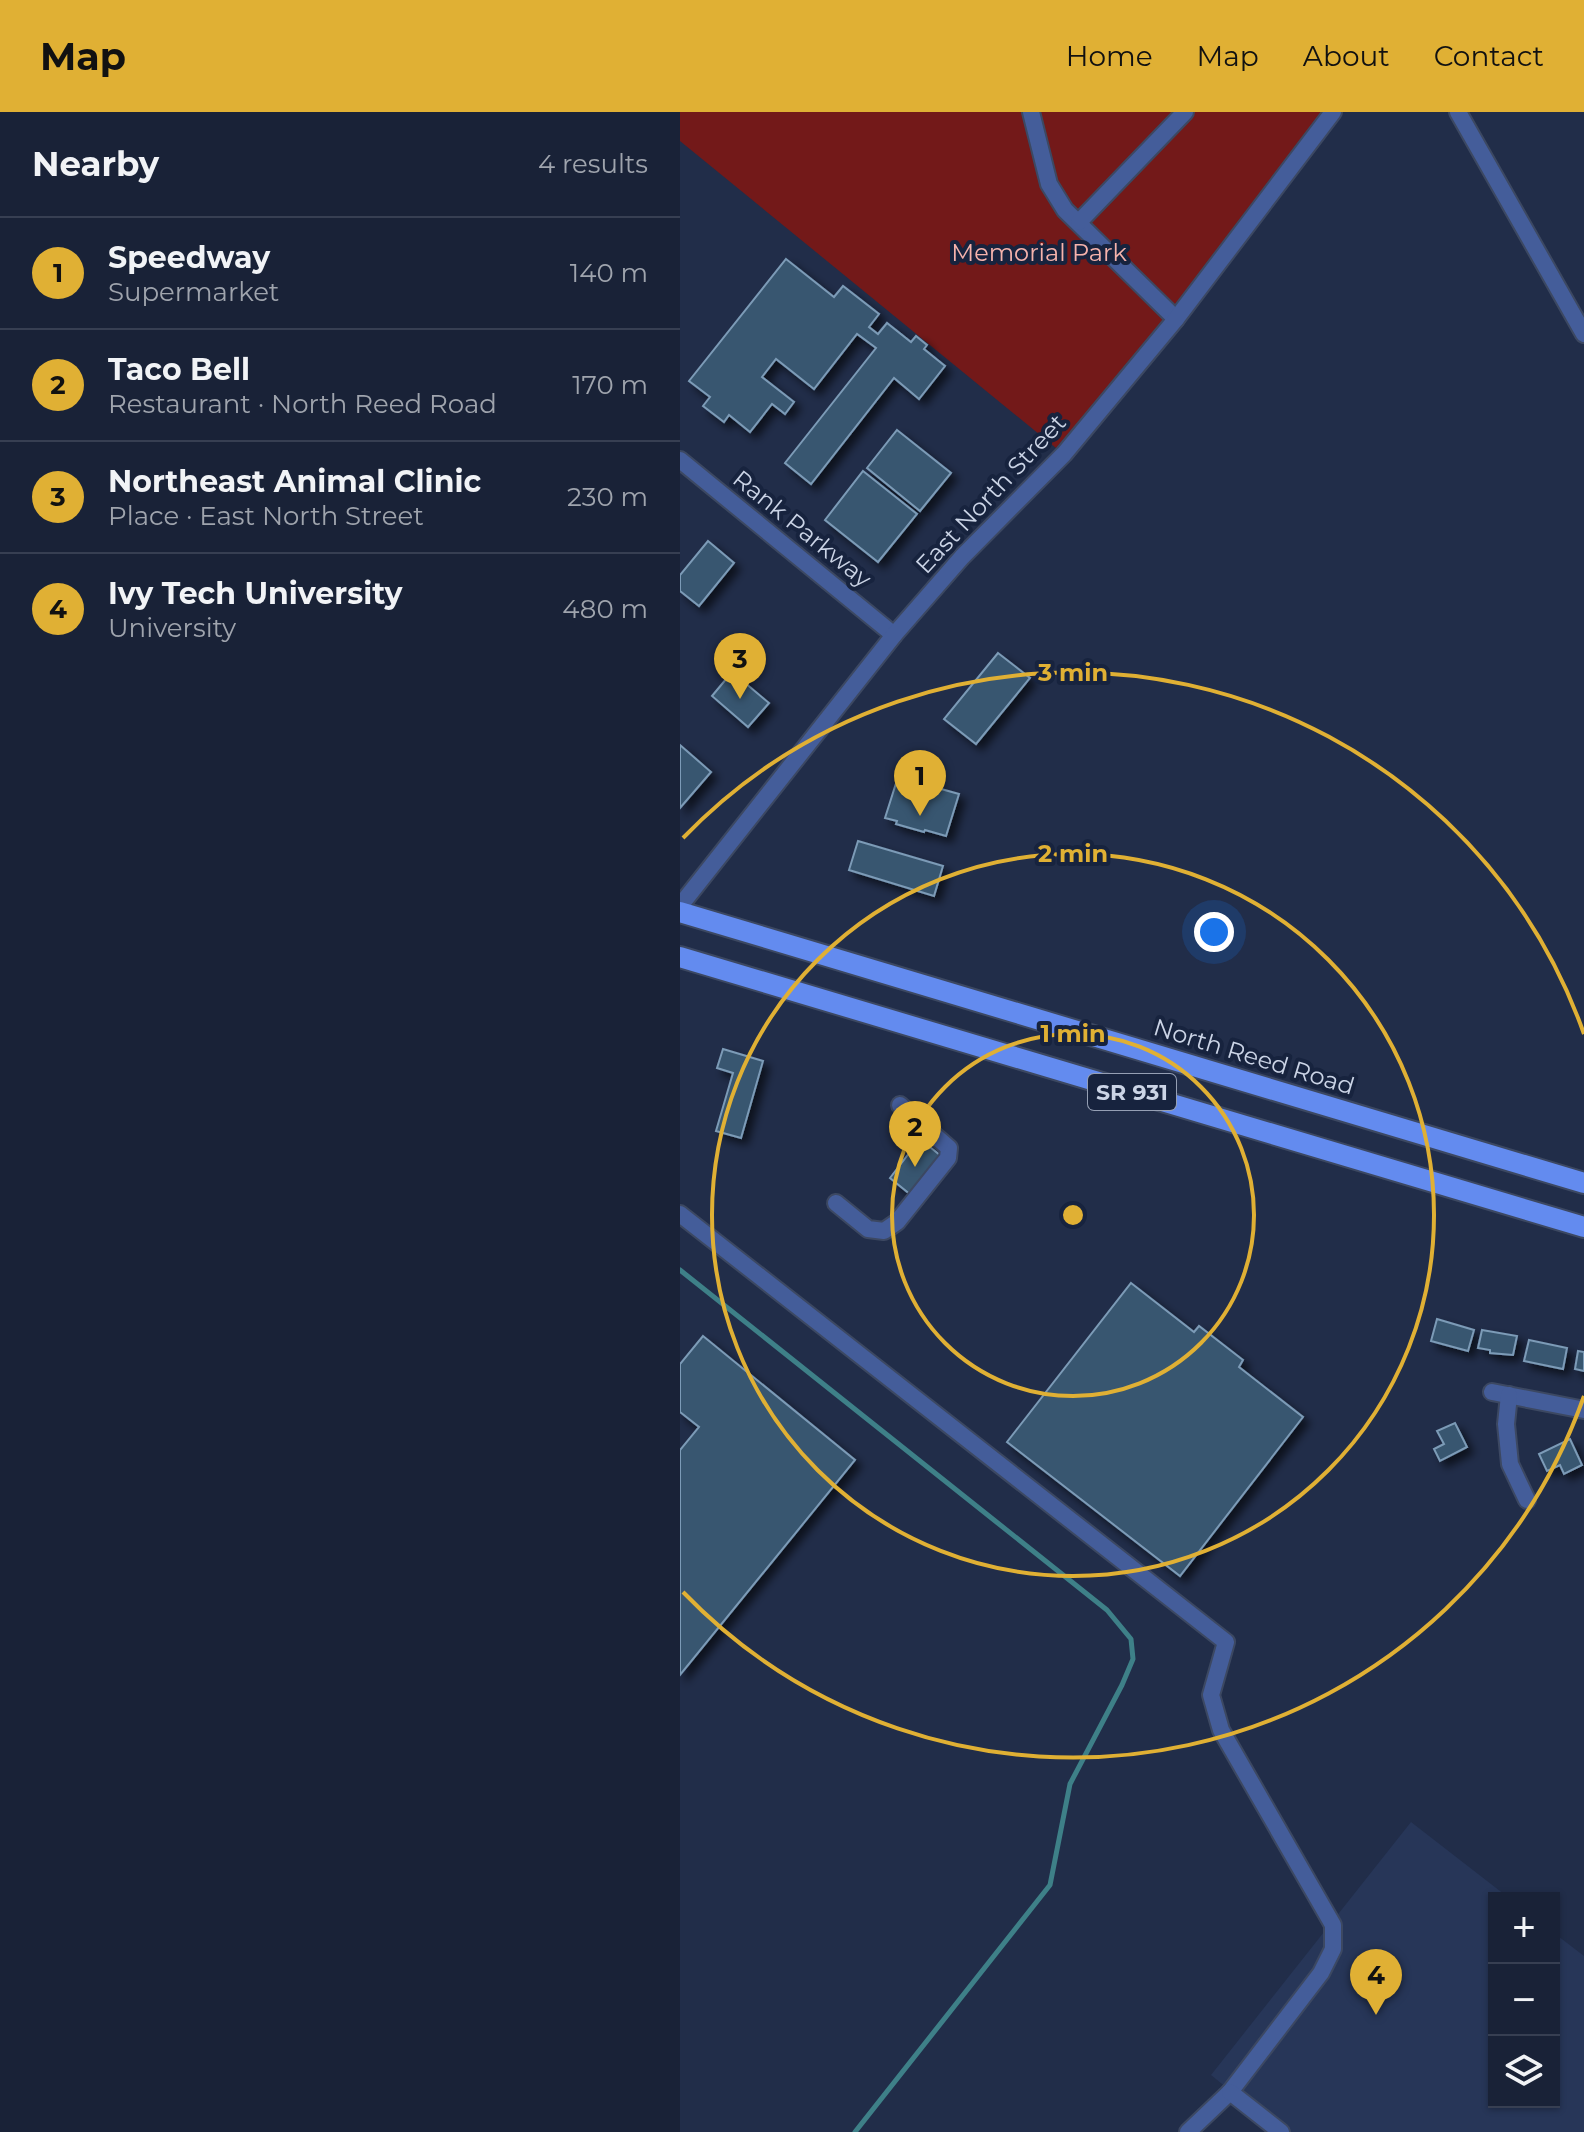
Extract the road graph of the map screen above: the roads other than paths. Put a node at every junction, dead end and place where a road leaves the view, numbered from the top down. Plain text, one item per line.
1 (1031, 112) edge
2 (1185, 112) edge
3 (1333, 112) edge
4 (1458, 112) edge
5 (1079, 222) junction
6 (1176, 319) junction
7 (1584, 334) edge
8 (680, 460) edge
9 (894, 635) junction
10 (680, 909) edge
11 (680, 957) edge
12 (900, 1105) dead end
13 (1584, 1183) edge
14 (836, 1203) dead end
15 (680, 1214) edge
16 (1584, 1227) edge
17 (1584, 1410) edge
18 (1527, 1500) dead end
19 (1230, 2092) junction
20 (1188, 2132) edge
21 (1281, 2132) edge

1 - 5 street
2 - 5 street
3 - 6 street, East North Street
4 - 7 street
5 - 6 street
6 - 9 street, East North Street
8 - 9 street, Rank Parkway
9 - 10 street, East North Street
10 - 13 main road, North Reed Road / SR 931
11 - 16 main road, SR 931
12 - 14 street
15 - 19 street
17 - 18 street
19 - 20 street
19 - 21 street

